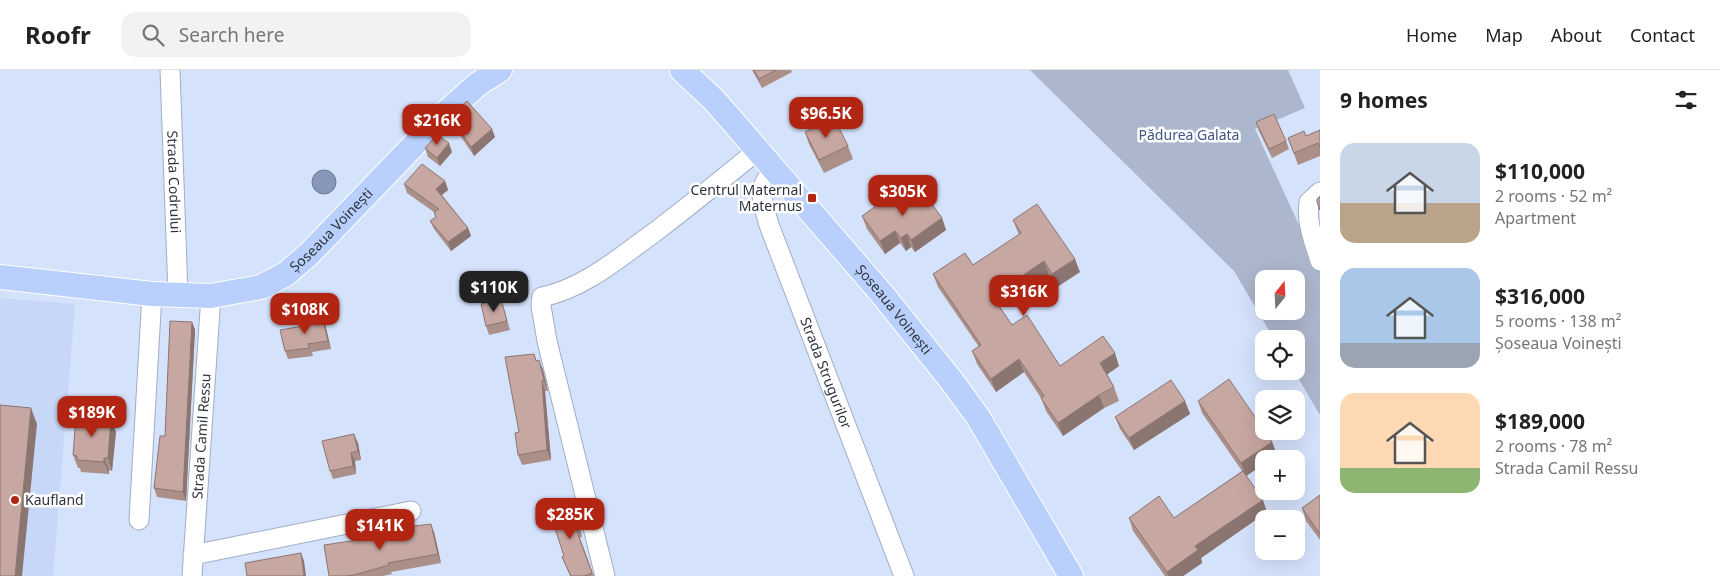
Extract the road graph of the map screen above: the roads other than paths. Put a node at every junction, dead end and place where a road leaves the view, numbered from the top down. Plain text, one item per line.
1 (170, 70) edge
2 (500, 70) edge
3 (682, 70) edge
4 (758, 150) junction
5 (774, 170) junction
6 (1320, 192) edge
7 (1320, 261) edge
8 (0, 277) edge
9 (152, 294) junction
10 (178, 296) junction
11 (211, 296) junction
12 (411, 511) dead end
13 (139, 520) dead end
14 (193, 556) junction
15 (192, 576) edge
16 (605, 576) edge
17 (904, 576) edge
18 (1072, 576) edge

1 - 10 street, Strada Codrului
2 - 11 main road, Șoseaua Voinești
3 - 4 main road, Șoseaua Voinești
4 - 5 main road, Șoseaua Voinești
4 - 16 street
5 - 17 street, Strada Strugurilor
5 - 18 main road, Șoseaua Voinești
6 - 7 street
8 - 9 main road, Șoseaua Voinești
9 - 10 main road, Șoseaua Voinești
9 - 13 street
10 - 11 main road, Șoseaua Voinești
11 - 14 street, Strada Camil Ressu
12 - 14 street
14 - 15 street, Strada Camil Ressu

